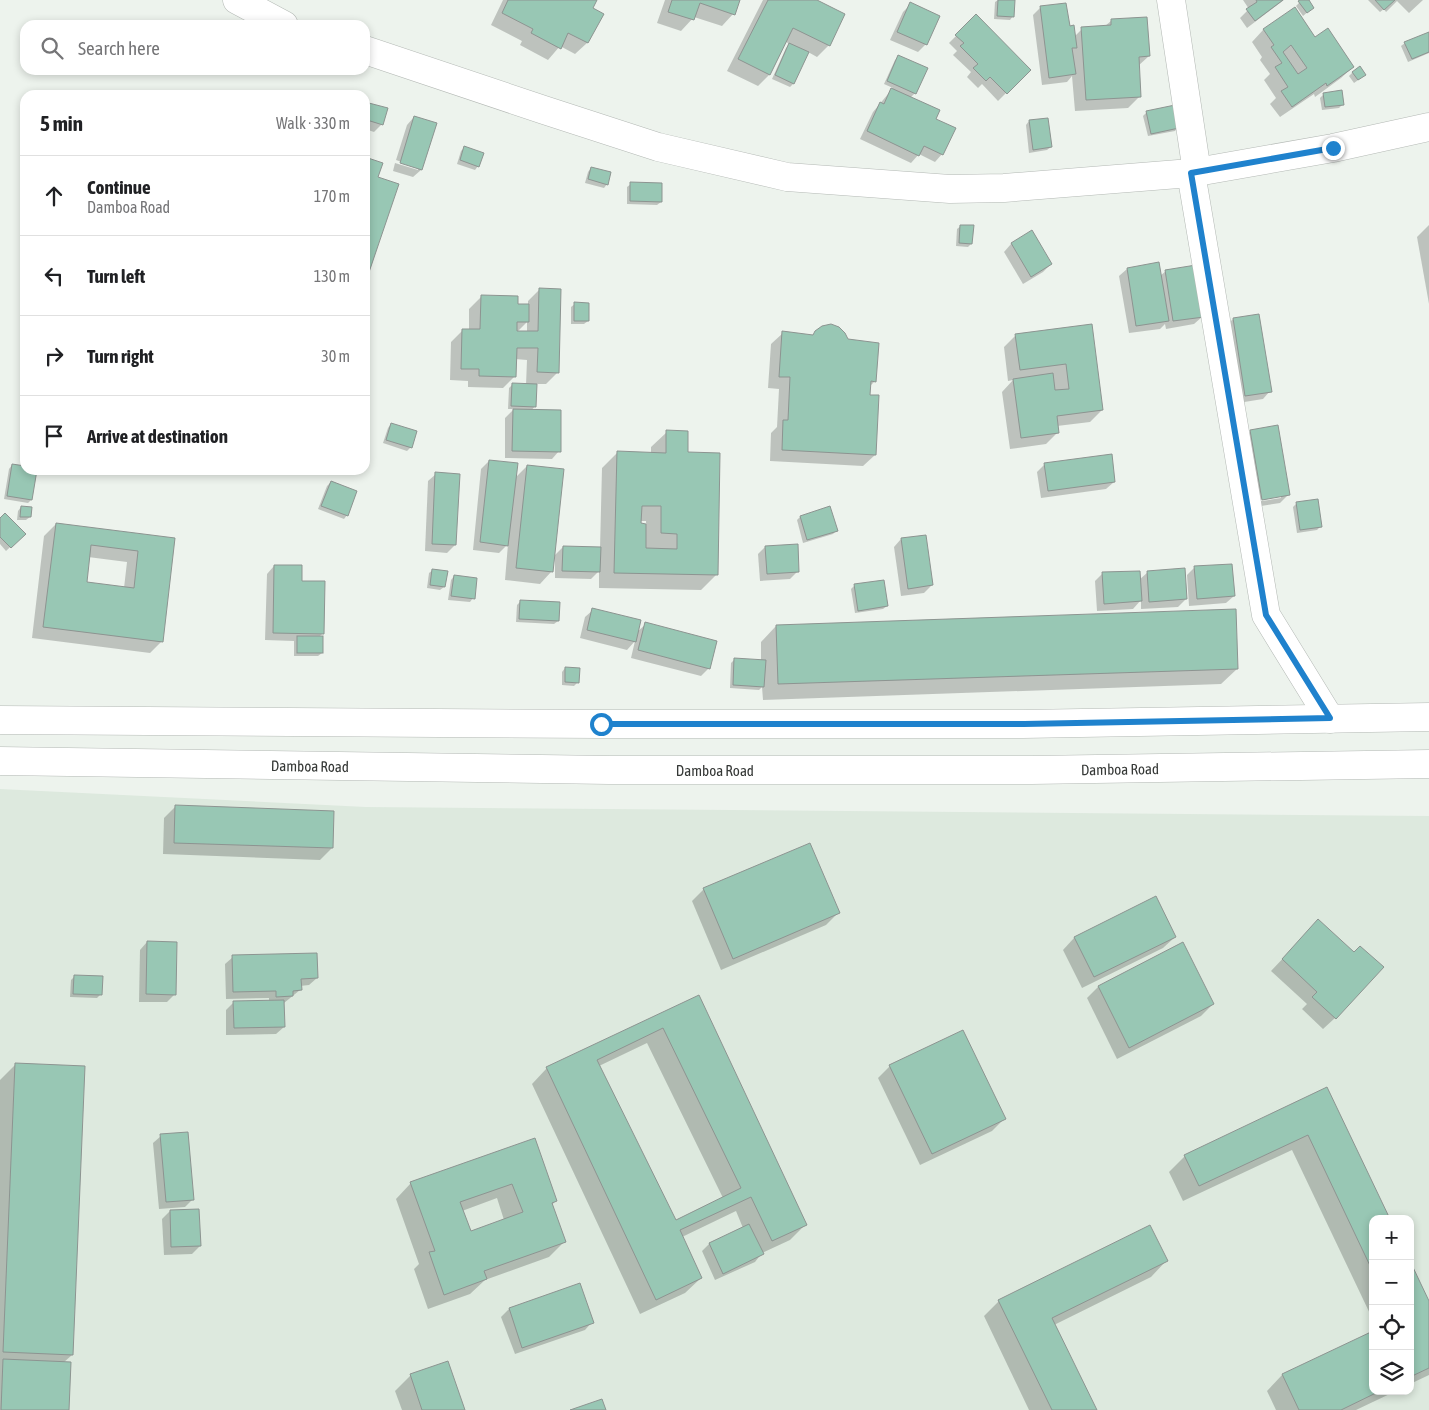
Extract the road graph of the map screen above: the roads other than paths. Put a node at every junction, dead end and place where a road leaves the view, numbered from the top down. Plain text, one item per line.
1 (237, 0) edge
2 (1170, 0) edge
3 (275, 20) edge
4 (370, 52) edge
5 (1429, 127) edge
6 (1194, 173) junction
7 (1429, 717) edge
8 (1330, 718) junction
9 (0, 720) edge
10 (0, 762) edge
11 (1429, 764) edge

1 - 3 main road
2 - 6 main road
4 - 6 main road
5 - 6 main road
6 - 8 main road
7 - 8 main road
8 - 9 main road
10 - 11 main road, Damboa Road

